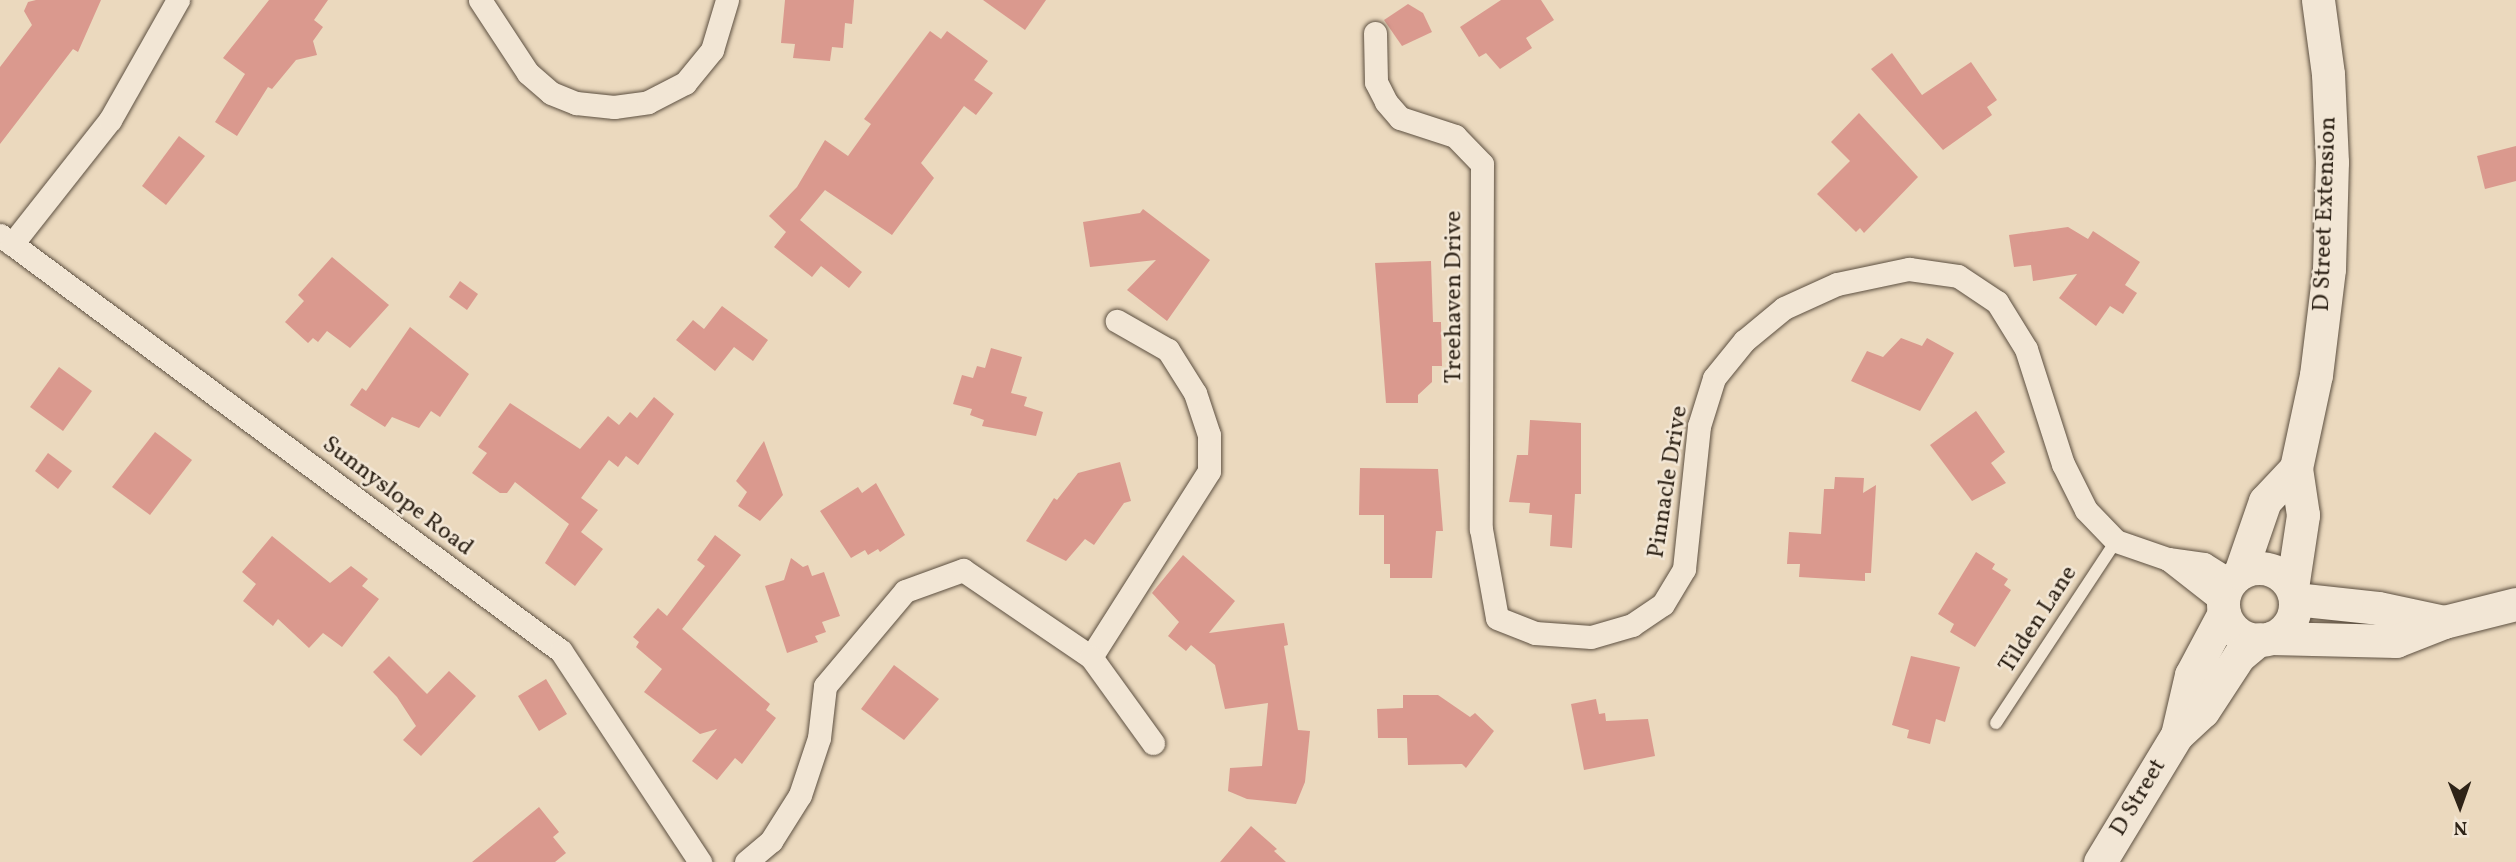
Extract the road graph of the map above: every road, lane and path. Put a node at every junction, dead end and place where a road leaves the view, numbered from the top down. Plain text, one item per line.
1 (178, 0) edge
2 (480, 0) edge
3 (727, 0) edge
4 (2318, 0) edge
5 (1375, 33) dead end
6 (6, 239) edge
7 (1117, 321) dead end
8 (2296, 468) junction
9 (2116, 541) junction
10 (2230, 592) junction
11 (2293, 594) junction
12 (2516, 604) edge
13 (1497, 618) joint
14 (2444, 622) junction
15 (2265, 638) junction
16 (1091, 657) junction
17 (1996, 723) dead end
18 (2177, 735) junction
19 (1153, 743) dead end
20 (700, 862) edge
21 (746, 862) edge
22 (2100, 862) edge

1 - 6 street
2 - 3 street
4 - 8 street, D Street Extension
5 - 13 street, Treehaven Drive
6 - 20 street, Sunnyslope Road
7 - 16 street
8 - 10 street
8 - 11 street, D Street Extension
9 - 10 street, Pinnacle Drive
9 - 13 street, Pinnacle Drive
9 - 17 lane, Tilden Lane
10 - 11 street
10 - 15 street
10 - 18 street, D Street
11 - 14 street
11 - 15 street
12 - 14 street
14 - 15 street
15 - 18 street, D Street
16 - 19 street
16 - 21 street
18 - 22 street, D Street

